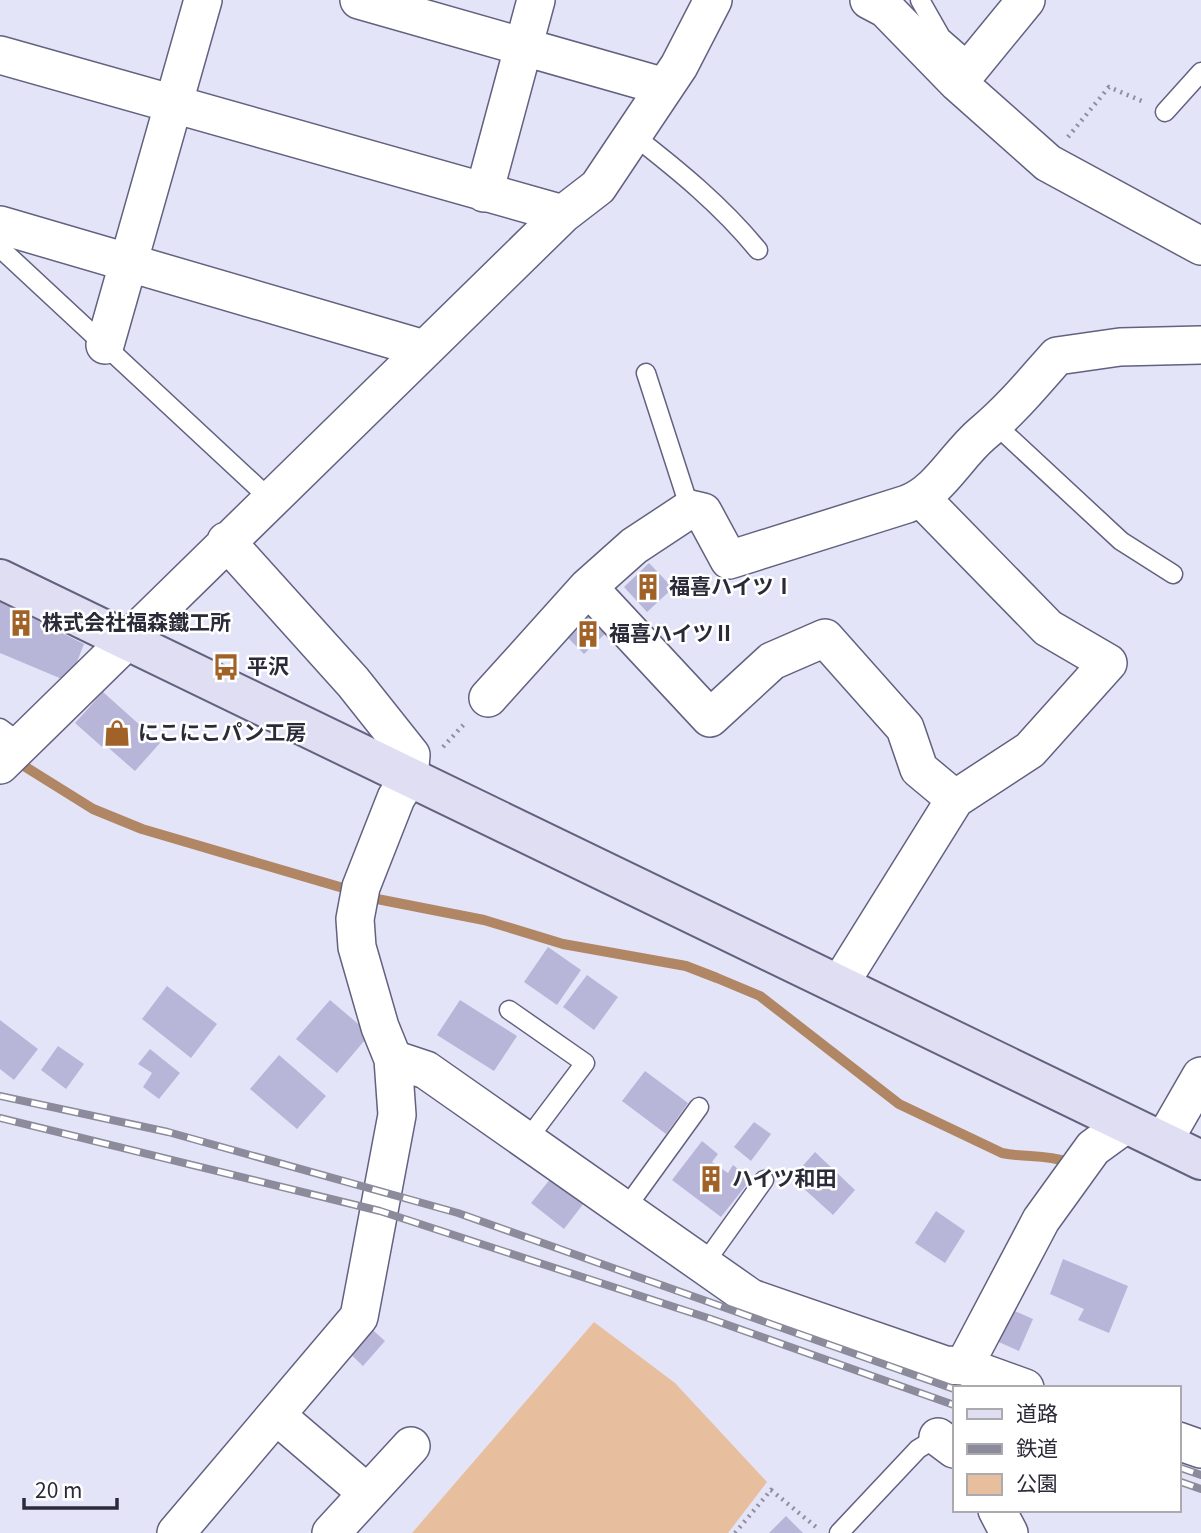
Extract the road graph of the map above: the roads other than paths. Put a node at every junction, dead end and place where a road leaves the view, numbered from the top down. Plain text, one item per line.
1 (204, 0) edge
2 (359, 0) edge
3 (536, 0) edge
4 (713, 0) edge
5 (869, 0) edge
6 (920, 0) edge
7 (1026, 0) edge
8 (523, 47) junction
9 (0, 55) edge
10 (1201, 72) edge
11 (966, 74) junction
12 (665, 87) junction
13 (174, 105) junction
14 (1165, 112) road end
15 (633, 135) junction
16 (484, 193) junction
17 (562, 214) junction
18 (0, 225) edge
19 (1201, 246) edge
20 (0, 248) edge
21 (758, 250) dead end
22 (128, 263) junction
23 (105, 345) junction
24 (1201, 345) edge
25 (424, 349) junction
26 (646, 373) dead end
27 (996, 425) junction
28 (270, 499) junction
29 (922, 499) junction
30 (690, 509) junction
31 (226, 541) junction
32 (1173, 574) dead end
33 (0, 579) edge
34 (588, 587) junction
35 (125, 640) junction
36 (488, 698) road end
37 (8, 746) edge
38 (409, 777) junction
39 (955, 799) junction
40 (838, 985) junction
41 (509, 1010) dead end
42 (393, 1059) junction
43 (1201, 1076) edge
44 (699, 1107) dead end
45 (1126, 1124) junction
46 (527, 1140) junction
47 (1163, 1142) junction
48 (1201, 1160) edge
49 (764, 1180) dead end
50 (626, 1208) junction
51 (704, 1264) junction
52 (964, 1366) junction
53 (1019, 1386) edge
54 (277, 1416) junction
55 (1180, 1442) edge
56 (946, 1443) edge
57 (411, 1446) dead end
58 (1201, 1449) edge
59 (367, 1493) junction
60 (998, 1512) edge
61 (176, 1533) edge
62 (331, 1533) edge
63 (839, 1533) edge
64 (1009, 1533) edge

1 - 13 street
2 - 8 street
3 - 8 street
4 - 12 street
5 - 11 street
6 - 11 lane
7 - 11 street
8 - 12 street
8 - 16 street
9 - 13 street
10 - 14 lane
11 - 19 street
12 - 15 street
13 - 16 street
13 - 22 street
15 - 17 street
15 - 21 lane
16 - 17 street
17 - 25 street
18 - 22 street
20 - 23 lane
22 - 23 street
22 - 25 street
23 - 28 lane
24 - 27 street
25 - 28 street
26 - 30 lane
27 - 29 street
27 - 32 lane
28 - 31 street
29 - 30 street
29 - 39 street
30 - 34 street
31 - 35 street
31 - 38 street
33 - 35 street
34 - 36 street
34 - 39 street
35 - 37 street
35 - 38 street
38 - 40 street
38 - 42 street
39 - 40 street
40 - 45 street
41 - 46 lane
42 - 46 street
42 - 54 street
43 - 47 street
44 - 50 lane
45 - 47 street
45 - 52 street
46 - 50 street
47 - 48 street
49 - 51 lane
50 - 51 street
51 - 52 street
52 - 53 street
54 - 59 street
54 - 61 street
55 - 58 street
56 - 63 lane
57 - 59 street
59 - 62 street
60 - 64 street

